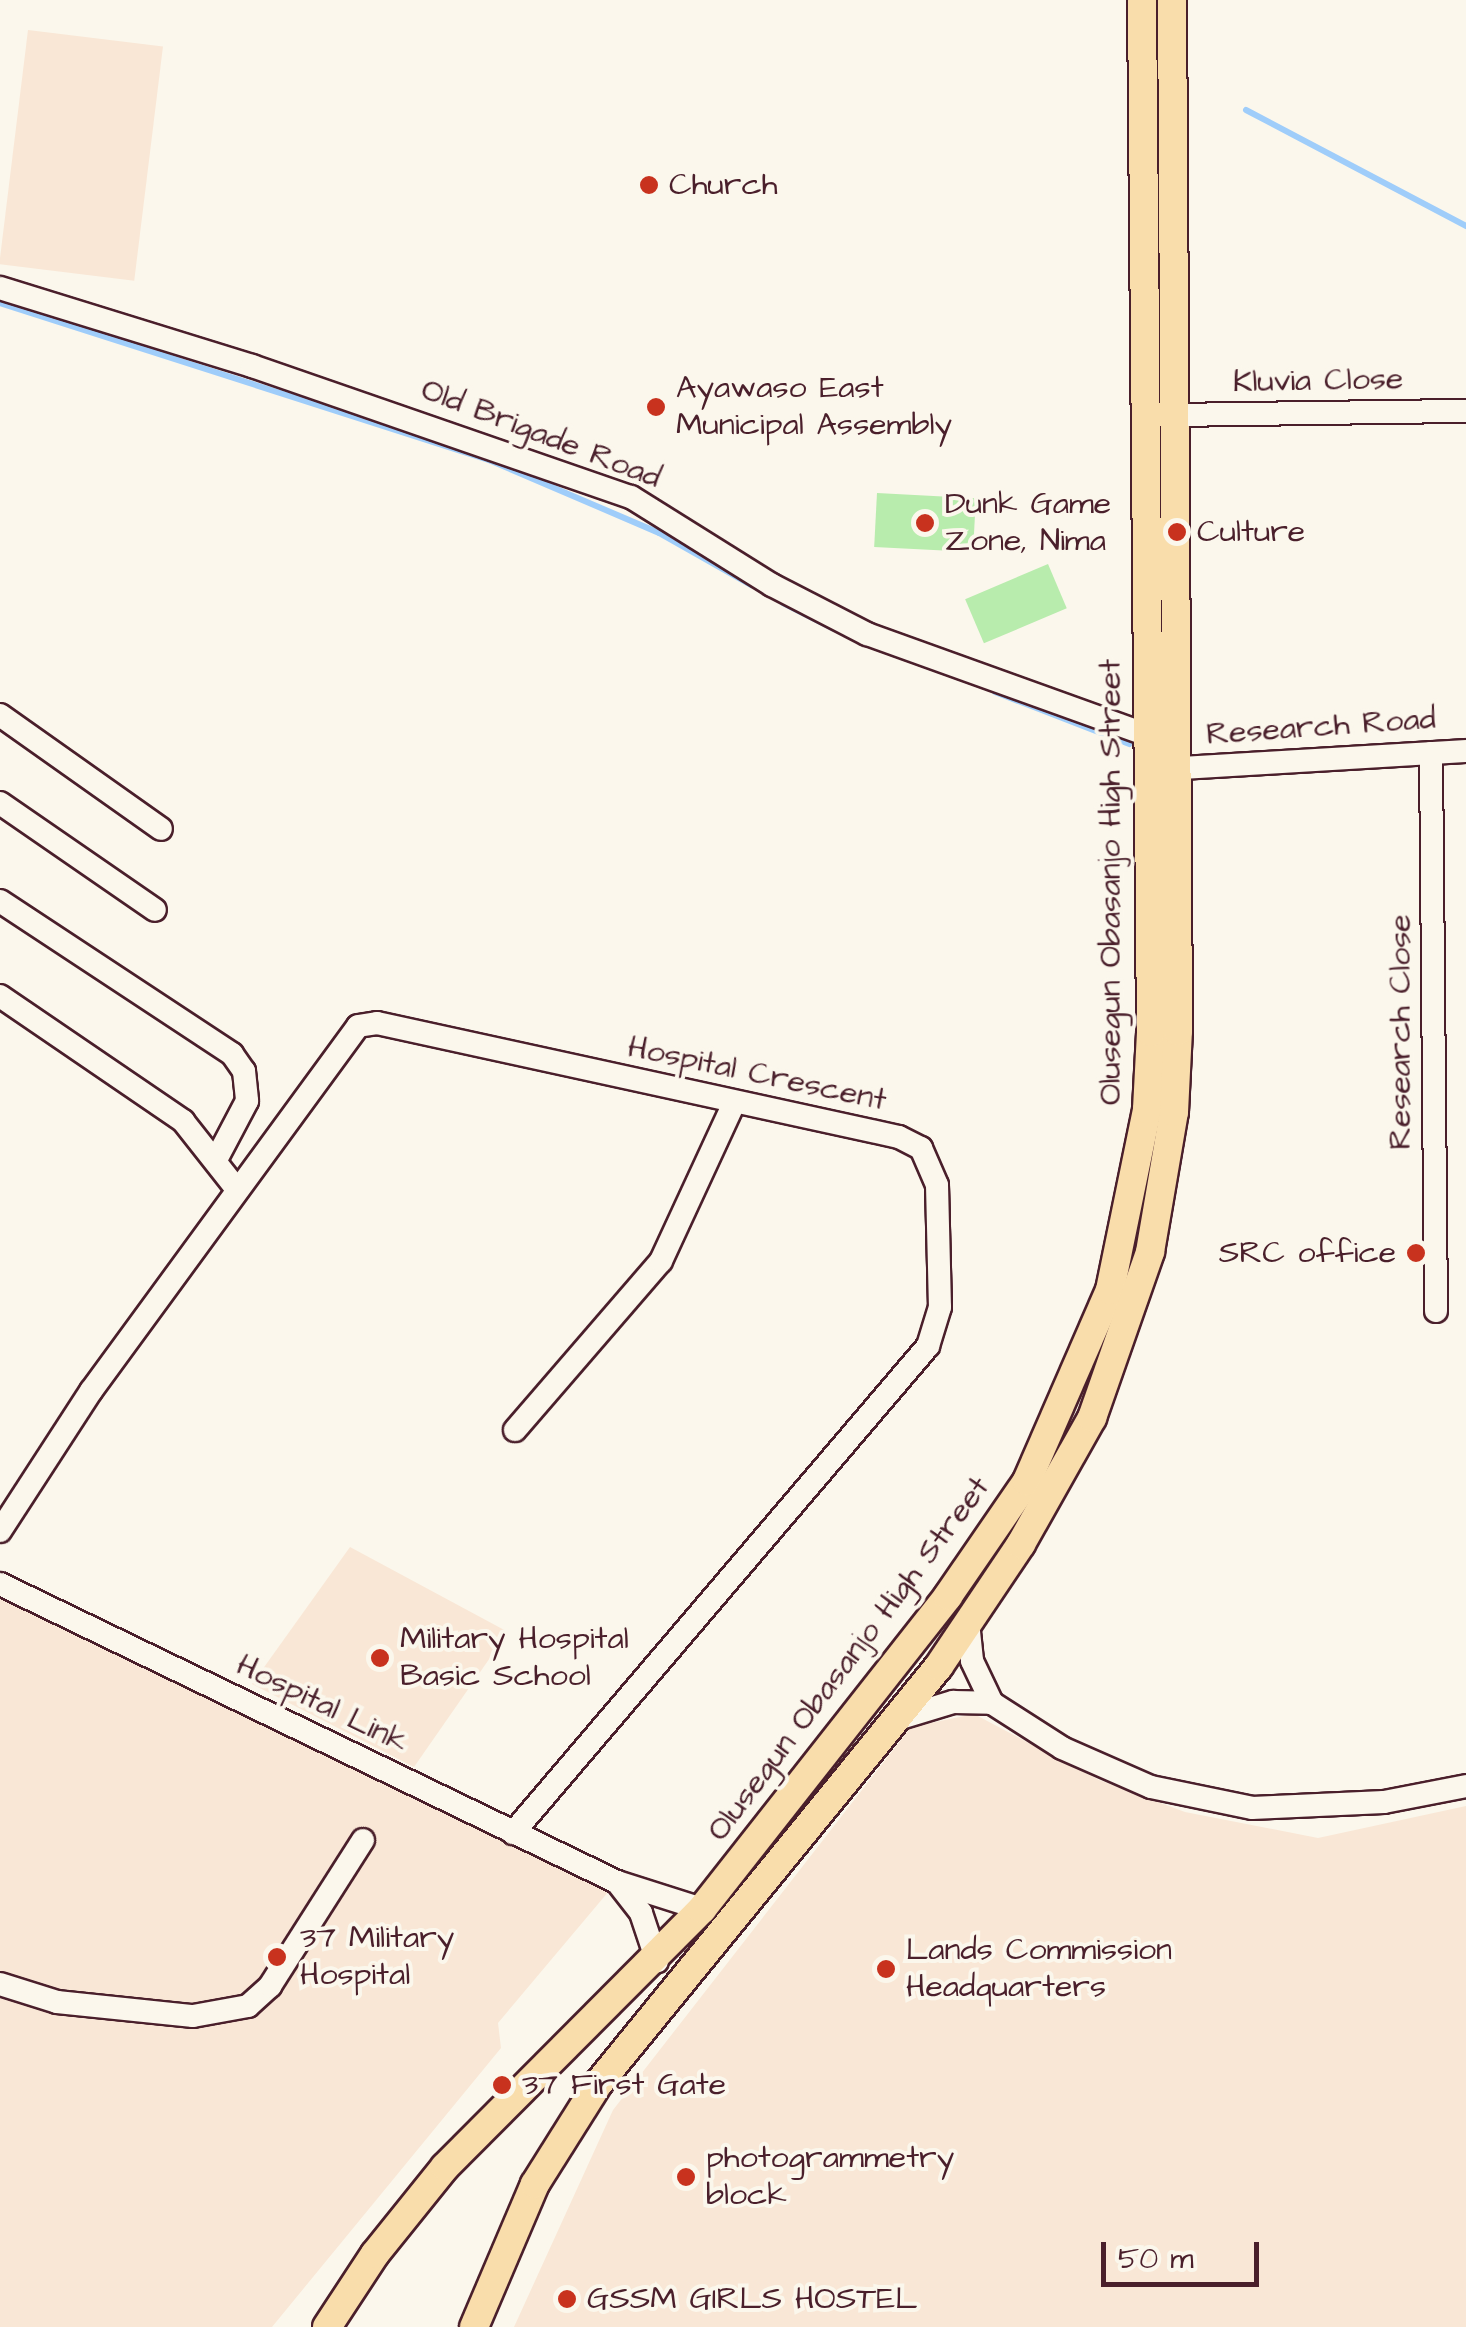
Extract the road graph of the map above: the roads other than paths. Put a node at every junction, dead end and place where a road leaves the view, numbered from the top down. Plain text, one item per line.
1 (1142, 0) edge
2 (1172, 0) edge
3 (0, 288) edge
4 (1466, 412) edge
5 (1172, 415) junction
6 (0, 715) edge
7 (1148, 735) junction
8 (1466, 750) edge
9 (1431, 753) junction
10 (1180, 768) junction
11 (0, 803) edge
12 (161, 829) dead end
13 (0, 901) edge
14 (155, 910) dead end
15 (0, 996) edge
16 (734, 1103) junction
17 (218, 1158) junction
18 (236, 1188) junction
19 (1436, 1311) dead end
20 (515, 1430) dead end
21 (0, 1531) edge
22 (0, 1584) edge
23 (968, 1622) junction
24 (992, 1703) junction
25 (894, 1720) junction
26 (1466, 1786) edge
27 (513, 1833) junction
28 (363, 1840) dead end
29 (617, 1882) junction
30 (702, 1909) junction
31 (657, 1961) junction
32 (0, 1984) edge
33 (327, 2327) edge
34 (474, 2327) edge

1 - 7 main road, Olusegun Obasanjo High Street
2 - 5 main road, Olusegun Obasanjo High Street
3 - 7 street, Old Brigade Road
4 - 5 street, Kluvia Close
5 - 10 main road, Olusegun Obasanjo High Street
6 - 12 street
7 - 30 main road, Olusegun Obasanjo High Street
8 - 9 street, Research Road
9 - 10 street, Research Road
9 - 19 street, Research Close
10 - 23 main road, Olusegun Obasanjo High Street
11 - 14 street
13 - 17 street
15 - 17 street
16 - 18 street, Hospital Crescent
16 - 20 street
16 - 27 street, Hospital Crescent
17 - 18 street
18 - 21 street, Hospital Crescent
22 - 27 street, Hospital Link
23 - 24 street
23 - 25 main road, Olusegun Obasanjo High Street
24 - 25 street
24 - 26 street
25 - 34 main road, Olusegun Obasanjo High Street
27 - 29 street, Hospital Link
28 - 32 street
29 - 30 street, Hospital Link
29 - 31 street
30 - 31 main road, Olusegun Obasanjo High Street
31 - 33 main road, Olusegun Obasanjo High Street

